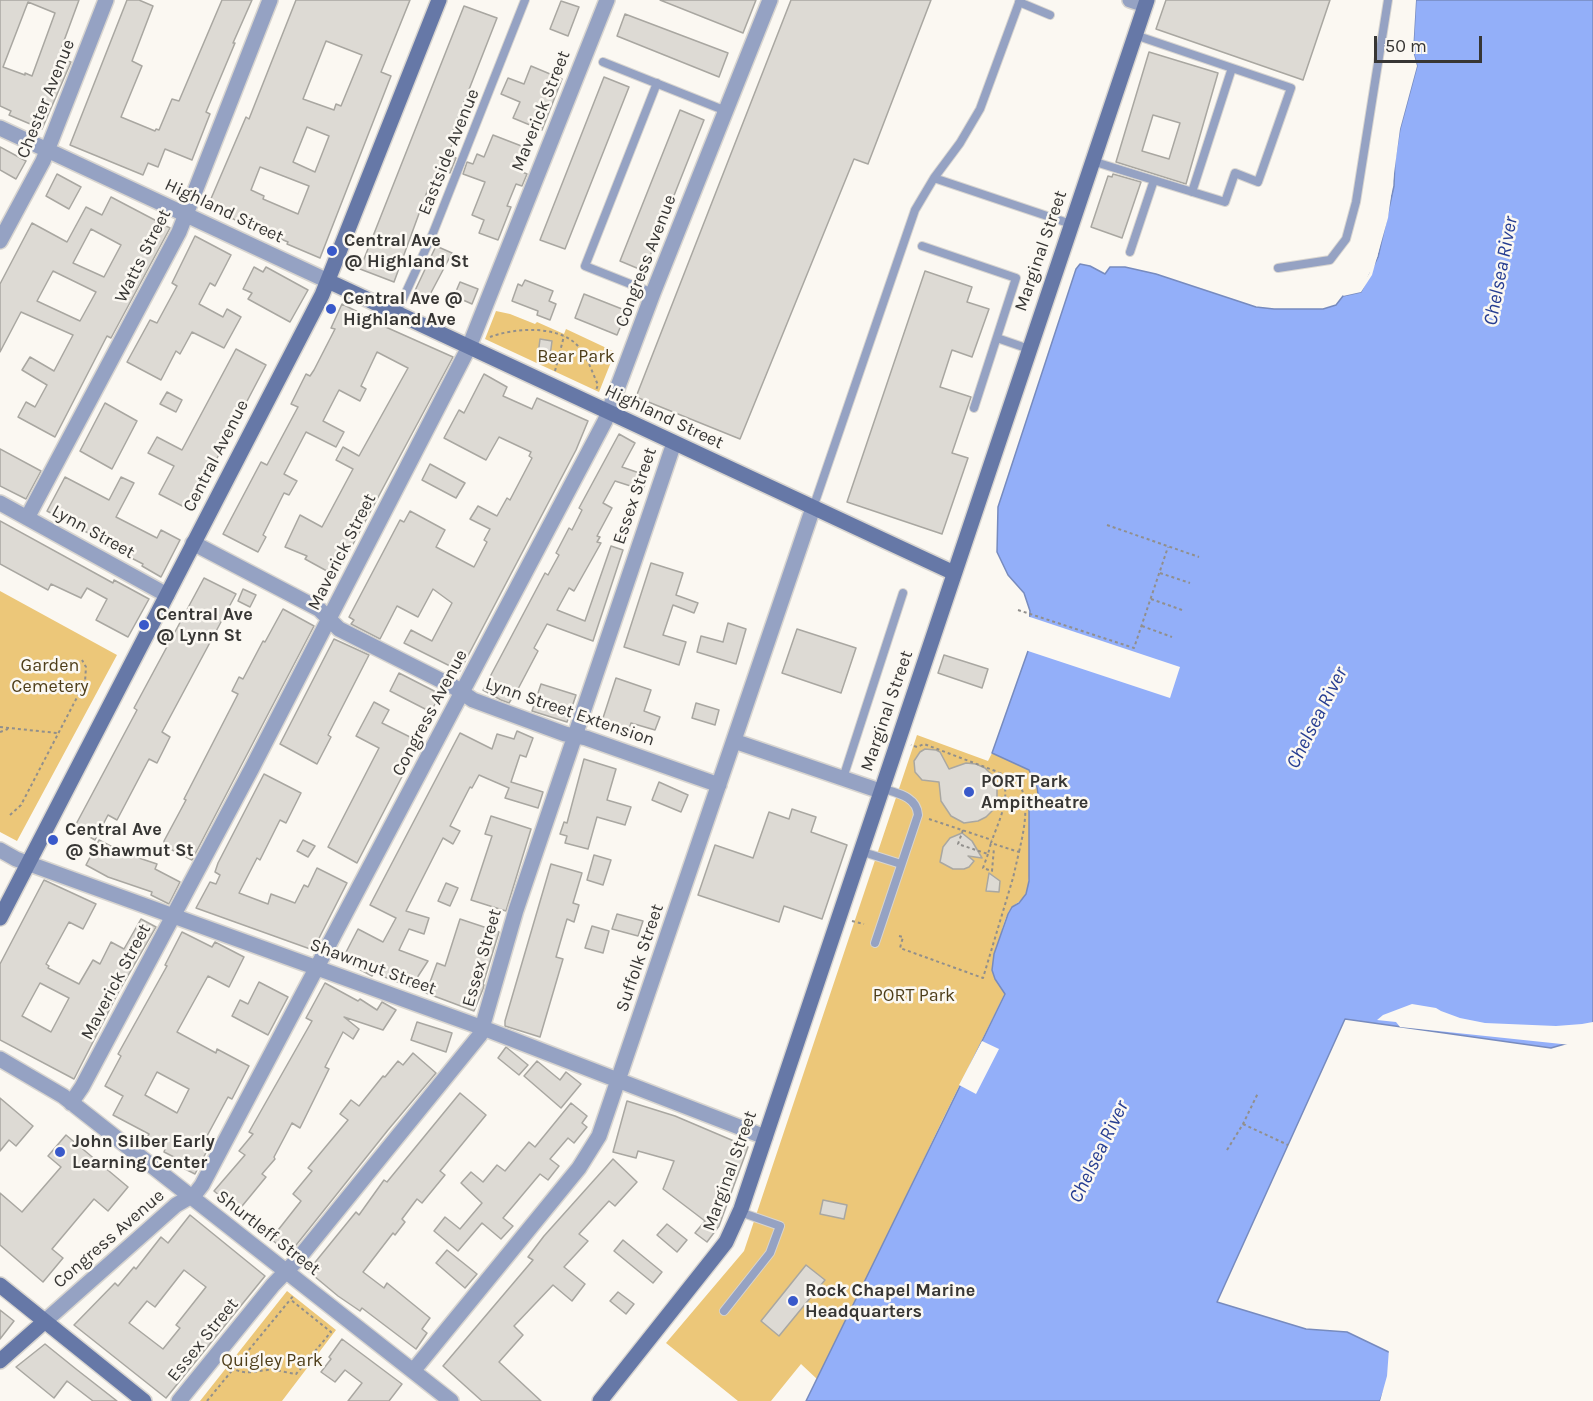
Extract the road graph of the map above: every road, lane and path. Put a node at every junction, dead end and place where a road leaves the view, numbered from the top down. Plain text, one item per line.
1 (106, 0) edge
2 (270, 0) edge
3 (439, 0) edge
4 (525, 0) edge
5 (607, 0) edge
6 (770, 0) edge
7 (1130, 0) edge
8 (1388, 0) edge
9 (1019, 1) edge
10 (1146, 3) edge
11 (1050, 15) dead end
12 (1135, 35) junction
13 (603, 62) dead end
14 (1232, 68) junction
15 (657, 83) junction
16 (726, 111) junction
17 (0, 128) edge
18 (48, 150) junction
19 (1092, 161) junction
20 (934, 178) junction
21 (1154, 180) junction
22 (1192, 192) junction
23 (186, 215) junction
24 (1071, 224) junction
25 (0, 241) edge
26 (922, 246) dead end
27 (1130, 252) dead end
28 (1278, 268) dead end
29 (328, 281) junction
30 (653, 293) junction
31 (396, 314) junction
32 (564, 336) junction
33 (997, 338) junction
34 (488, 341) dead end
35 (469, 347) junction
36 (1029, 349) junction
37 (554, 374) dead end
38 (595, 392) dead end
39 (974, 408) dead end
40 (609, 413) junction
41 (674, 443) junction
42 (0, 503) edge
43 (813, 508) junction
44 (27, 518) junction
45 (1107, 525) dead end
46 (193, 543) junction
47 (1168, 547) junction
48 (1199, 557) dead end
49 (954, 573) junction
50 (1160, 573) junction
51 (1190, 583) dead end
52 (903, 593) dead end
53 (167, 595) junction
54 (1151, 599) junction
55 (1018, 610) dead end
56 (1182, 610) dead end
57 (329, 619) junction
58 (1142, 626) junction
59 (1172, 637) dead end
60 (82, 660) dead end
61 (463, 693) junction
62 (0, 727) edge
63 (8, 729) junction
64 (0, 732) edge
65 (57, 733) junction
66 (574, 736) junction
67 (734, 741) junction
68 (909, 744) dead end
69 (998, 772) junction
70 (843, 778) junction
71 (719, 786) junction
72 (881, 790) junction
73 (10, 814) dead end
74 (918, 814) junction
75 (963, 830) junction
76 (992, 841) junction
77 (994, 848) dead end
78 (0, 850) edge
79 (860, 851) junction
80 (1019, 852) junction
81 (988, 854) junction
82 (28, 863) junction
83 (901, 864) junction
84 (174, 915) junction
85 (0, 918) edge
86 (852, 921) dead end
87 (864, 924) dead end
88 (899, 936) dead end
89 (875, 943) dead end
90 (318, 968) junction
91 (483, 1028) junction
92 (0, 1059) edge
93 (619, 1080) junction
94 (1258, 1093) dead end
95 (71, 1103) junction
96 (1243, 1124) junction
97 (765, 1137) junction
98 (1288, 1145) dead end
99 (1227, 1149) dead end
100 (190, 1196) junction
101 (740, 1212) junction
102 (286, 1272) junction
103 (0, 1285) edge
104 (294, 1295) dead end
105 (291, 1300) junction
106 (724, 1311) dead end
107 (44, 1322) junction
108 (0, 1361) edge
109 (224, 1362) dead end
110 (233, 1369) junction
111 (413, 1371) junction
112 (144, 1401) edge
113 (179, 1401) edge
114 (207, 1401) edge
115 (451, 1401) edge
116 (600, 1401) edge

1 - 18 street, Chester Avenue
2 - 23 street, Watts Street
3 - 29 street, Central Avenue
4 - 31 lane, Eastside Avenue
5 - 35 street, Maverick Street
6 - 16 street, Congress Avenue
7 - 10 street
8 - 28 lane
9 - 11 lane
9 - 20 lane
10 - 12 street, Marginal Street
12 - 14 lane
12 - 19 street, Marginal Street
13 - 15 lane
14 - 22 lane
14 - 22 lane
15 - 16 lane
15 - 30 lane
16 - 30 street, Congress Avenue
17 - 18 street, Highland Street
18 - 23 street, Highland Street
18 - 25 street, Chester Avenue
19 - 21 lane
19 - 24 street, Marginal Street
20 - 24 lane
20 - 43 lane
21 - 22 lane
21 - 27 lane
23 - 29 street, Highland Street
23 - 44 street, Watts Street
24 - 36 street, Marginal Street
26 - 33 lane
29 - 31 street, Highland Street
29 - 46 street, Central Avenue
30 - 40 street, Congress Avenue
31 - 35 street, Highland Street
32 - 34 path
32 - 37 path
32 - 38 path
33 - 36 lane
33 - 39 lane
35 - 40 street, Highland Street
35 - 57 street, Maverick Street
36 - 49 street, Marginal Street
40 - 41 street, Highland Street
40 - 61 street, Congress Avenue
41 - 43 street, Highland Street
41 - 66 street, Essex Street
42 - 44 street, Lynn Street
43 - 49 street, Highland Street
43 - 67 street, Suffolk Street
44 - 53 street, Lynn Street
45 - 47 path
46 - 53 street, Central Avenue
46 - 57 street, Lynn Street Extension
47 - 48 path
47 - 50 path
49 - 72 street, Marginal Street
50 - 51 path
50 - 54 path
52 - 70 lane
53 - 82 street, Central Avenue
54 - 56 path
54 - 58 path
55 - 58 path
57 - 61 street, Lynn Street Extension
57 - 84 street, Maverick Street
58 - 59 path
60 - 65 path
61 - 66 street, Lynn Street Extension
61 - 90 street, Congress Avenue
62 - 63 path
63 - 64 path
63 - 65 path
65 - 73 path
66 - 71 street, Lynn Street Extension
66 - 91 street, Essex Street
67 - 70 street
67 - 71 street, Suffolk Street
68 - 69 path
69 - 76 path
69 - 80 path
70 - 72 street
71 - 93 street, Suffolk Street
72 - 74 lane
72 - 79 street, Marginal Street
74 - 75 path
74 - 83 lane
75 - 76 path
75 - 81 path
76 - 80 path
76 - 81 path
77 - 81 path
78 - 82 street, Shawmut Street
79 - 83 lane
79 - 97 street, Marginal Street
80 - 88 path
82 - 84 street, Shawmut Street
82 - 85 street, Central Avenue
83 - 89 lane
84 - 90 street, Shawmut Street
84 - 95 street, Maverick Street
86 - 87 path
90 - 91 street, Shawmut Street
90 - 100 street, Congress Avenue
91 - 93 street, Shawmut Street
91 - 102 street, Essex Street
92 - 95 street, Shurtleff Street
93 - 97 street, Shawmut Street
93 - 111 street, Suffolk Street
94 - 96 path
95 - 100 street, Shurtleff Street
96 - 98 path
96 - 99 path
97 - 101 street, Marginal Street
100 - 102 street, Shurtleff Street
100 - 107 street, Congress Avenue
101 - 106 lane
101 - 116 street, Marginal Street
102 - 111 street, Shurtleff Street
102 - 113 street, Essex Street
103 - 107 street
104 - 105 path
105 - 110 path
105 - 110 path
107 - 108 street, Congress Avenue
107 - 112 street
109 - 110 path
110 - 114 path
111 - 115 street, Shurtleff Street

